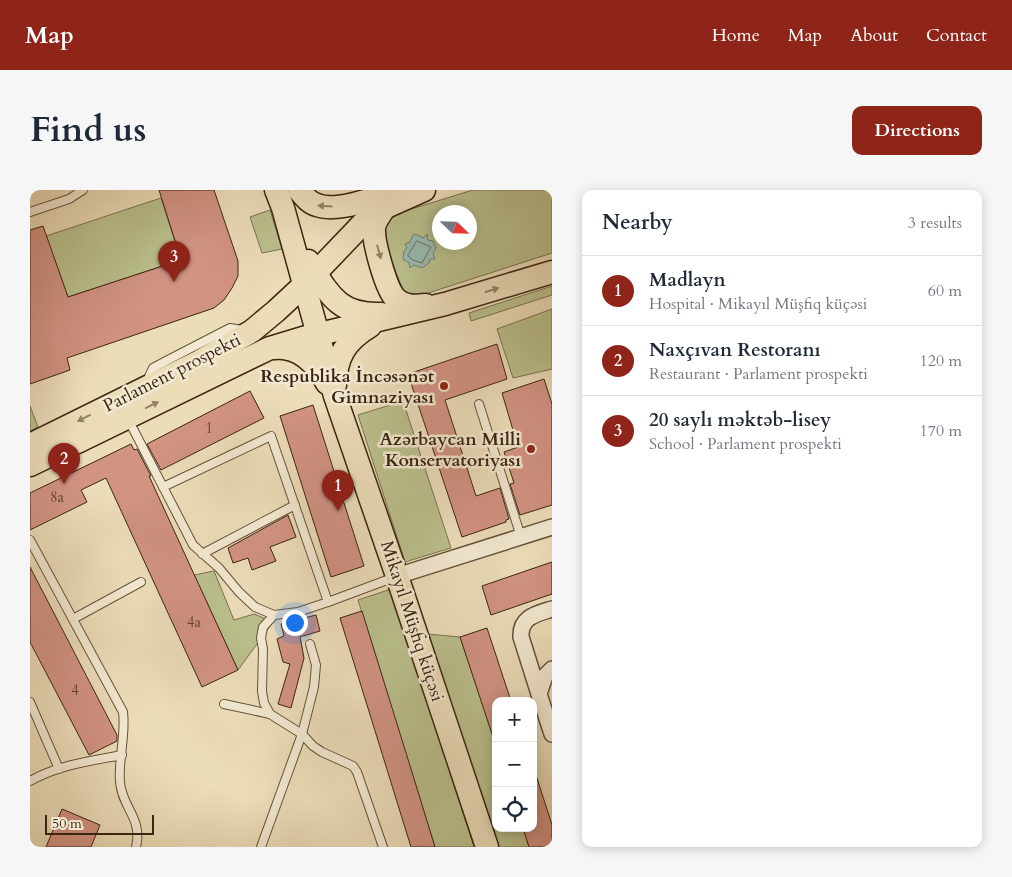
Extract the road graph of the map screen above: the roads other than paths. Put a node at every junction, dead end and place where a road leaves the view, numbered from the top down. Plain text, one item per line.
1 (83, 190) edge
2 (299, 190) edge
3 (401, 190) edge
4 (424, 190) edge
5 (280, 199) edge
6 (386, 206) junction
7 (30, 212) edge
8 (550, 272) edge
9 (310, 279) junction
10 (445, 304) junction
11 (414, 312) junction
12 (378, 321) junction
13 (318, 334) junction
14 (270, 348) junction
15 (335, 396) junction
16 (479, 404) dead end
17 (128, 417) junction
18 (30, 445) edge
19 (30, 465) edge
20 (163, 487) junction
21 (295, 505) junction
22 (552, 527) edge
23 (521, 537) junction
24 (30, 540) edge
25 (202, 554) junction
26 (397, 576) junction
27 (141, 582) dead end
28 (328, 602) junction
29 (552, 609) edge
30 (274, 615) junction
31 (73, 620) junction
32 (310, 644) dead end
33 (552, 669) edge
34 (539, 694) junction
35 (30, 702) edge
36 (224, 704) dead end
37 (270, 714) junction
38 (302, 734) junction
39 (552, 734) edge
40 (122, 756) junction
41 (58, 769) junction
42 (30, 781) edge
43 (136, 847) edge
44 (261, 847) edge
45 (382, 847) edge
46 (486, 847) edge

1 - 7 lane
3 -> 2 main road
4 - 6 main road, Parlament prospekti
5 - 9 main road
6 - 9 main road, Parlament prospekti
6 -> 10 main road
10 -> 8 main road
9 - 11 main road
9 - 13 main road
9 -> 18 main road, Parlament prospekti
10 - 11 main road
11 - 12 main road, Parlament prospekti
12 - 13 main road, Parlament prospekti
12 - 15 main road
13 - 14 main road, Parlament prospekti
13 - 15 main road
14 - 15 main road
17 -> 14 main road, Parlament prospekti
15 - 26 main road, Mikayıl Müşfiq küçəsi
16 - 23 lane
17 - 19 main road, Parlament prospekti
17 - 20 lane
20 - 21 lane
20 - 25 lane
21 - 25 lane
21 - 28 lane
22 - 23 street
23 - 26 street
24 - 31 lane
25 - 30 lane
26 - 28 lane
26 - 46 main road, Mikayıl Müşfiq küçəsi
27 - 31 lane
28 - 30 lane
29 - 34 street
30 - 37 lane
31 - 40 lane
32 - 38 lane
33 - 34 street
34 - 39 street
35 - 41 lane
36 - 37 lane
37 - 38 lane
38 - 44 lane
38 - 45 lane
40 - 41 lane
40 - 43 lane
41 - 42 lane

